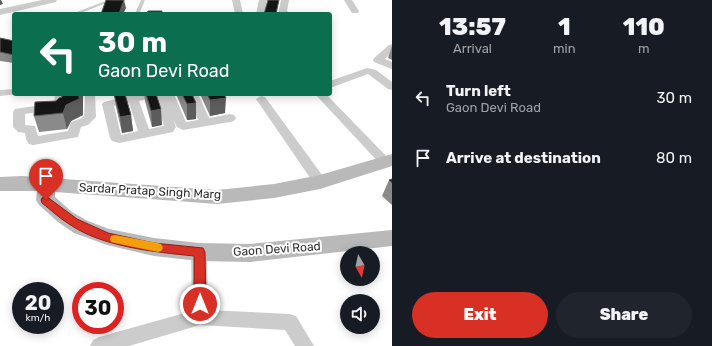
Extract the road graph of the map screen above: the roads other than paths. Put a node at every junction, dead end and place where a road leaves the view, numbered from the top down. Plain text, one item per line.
1 (7, 0) edge
2 (52, 0) edge
3 (112, 0) edge
4 (143, 0) edge
5 (236, 0) edge
6 (263, 0) edge
7 (285, 0) edge
8 (348, 0) edge
9 (21, 3) edge
10 (13, 9) junction
11 (356, 11) dead end
12 (0, 12) edge
13 (79, 12) edge
14 (139, 12) edge
15 (239, 12) edge
16 (260, 12) edge
17 (282, 12) edge
18 (390, 52) edge
19 (392, 66) edge
20 (332, 83) edge
21 (392, 87) edge
22 (12, 92) edge
23 (0, 93) edge
24 (60, 96) edge
25 (90, 96) edge
26 (126, 96) edge
27 (128, 96) edge
28 (160, 96) edge
29 (170, 96) edge
30 (194, 96) edge
31 (322, 96) edge
32 (330, 96) edge
33 (261, 99) dead end
34 (230, 118) dead end
35 (206, 122) junction
36 (144, 134) junction
37 (390, 160) edge
38 (320, 182) junction
39 (0, 184) edge
40 (46, 185) junction
41 (392, 238) edge
42 (200, 252) junction
43 (200, 317) junction
44 (99, 346) edge
45 (305, 346) edge

1 - 10 street
2 - 9 street
3 - 13 lane
4 - 14 lane
5 - 15 street
6 - 16 street
7 - 17 street
8 - 11 street
9 - 10 street
10 - 12 street
18 - 19 street
20 - 21 street
22 - 23 street
24 - 25 street
26 - 36 street
27 - 36 street
28 - 36 street
29 - 35 street
30 - 35 street
31 - 37 street
32 - 37 street
33 - 38 street
34 - 35 street
37 - 38 main road, Sardar Pratap Singh Marg
38 - 40 main road, Sardar Pratap Singh Marg
39 - 40 main road, Sardar Pratap Singh Marg
40 - 42 main road, Gaon Devi Road
41 - 42 main road, Gaon Devi Road
42 - 43 street
43 - 44 street
43 - 45 street

